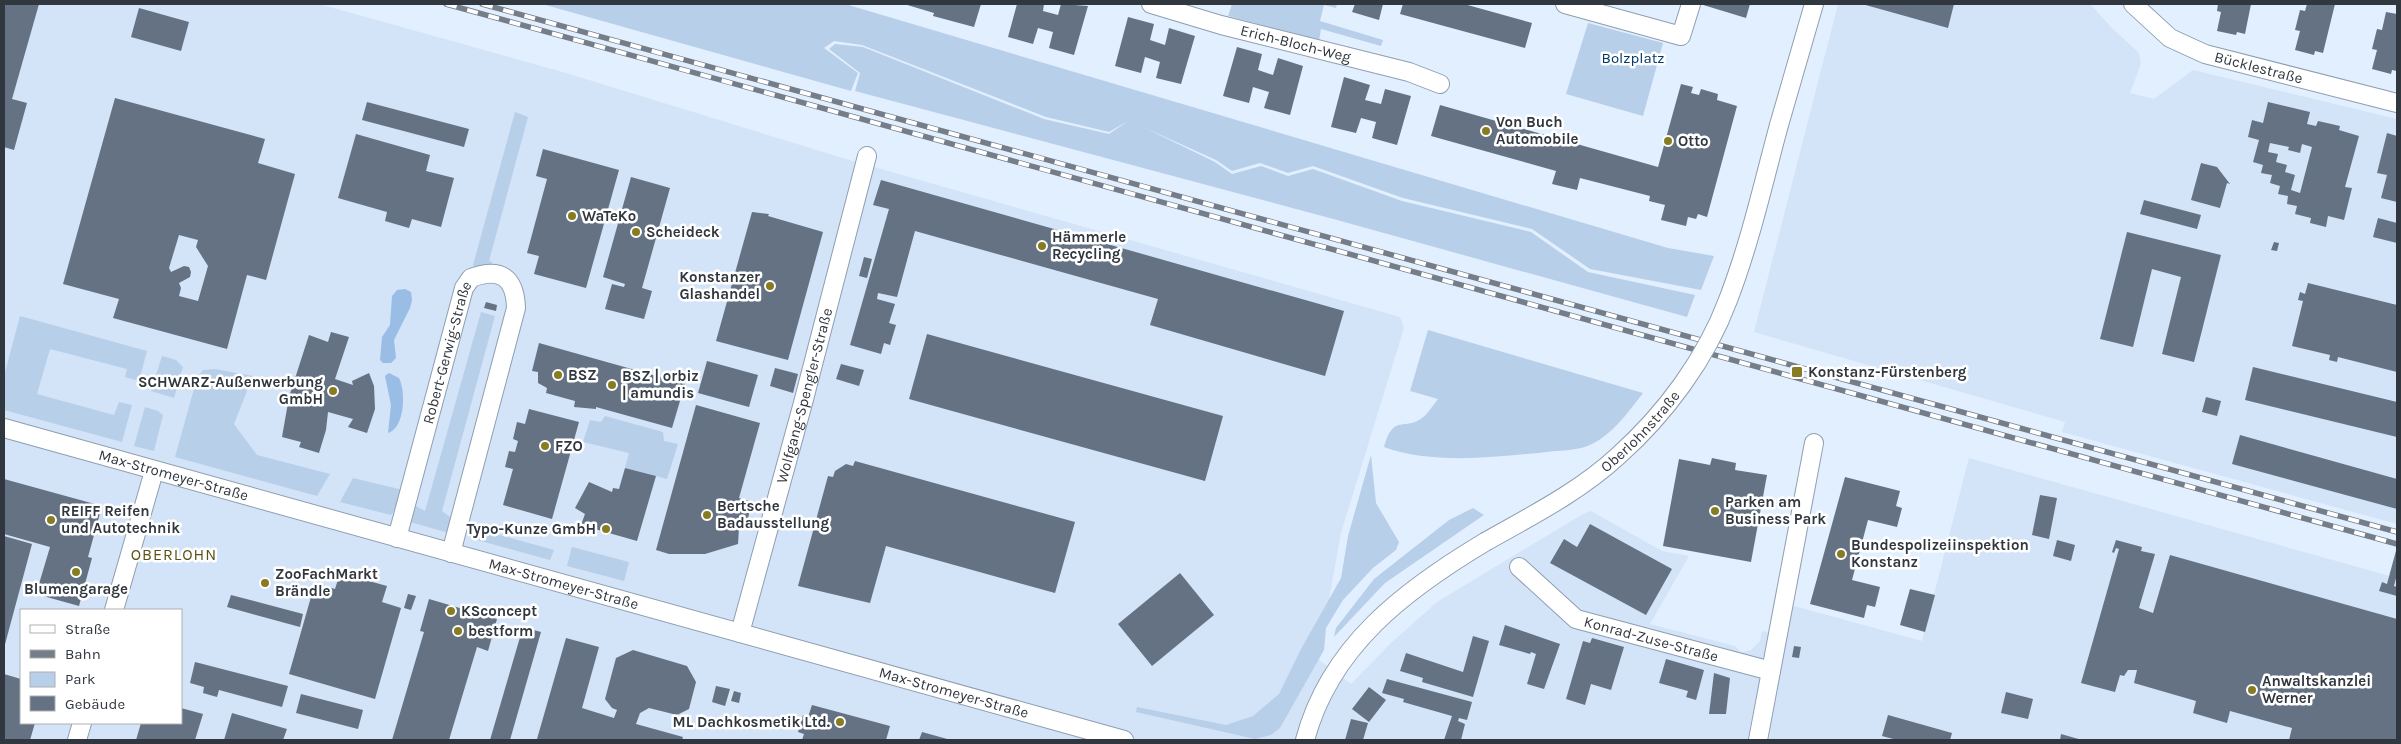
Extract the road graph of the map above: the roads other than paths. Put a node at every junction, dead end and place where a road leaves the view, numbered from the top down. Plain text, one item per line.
1 (1151, 4) edge
2 (1565, 4) edge
3 (1691, 4) edge
4 (1814, 4) edge
5 (2132, 4) edge
6 (1440, 84) dead end
7 (2397, 103) edge
8 (867, 156) dead end
9 (4, 428) edge
10 (1814, 443) dead end
11 (154, 471) junction
12 (396, 538) junction
13 (451, 553) junction
14 (1519, 567) dead end
15 (114, 609) edge
16 (740, 633) junction
17 (1771, 671) junction
18 (82, 724) edge
19 (77, 740) edge
20 (1124, 740) edge
21 (1306, 740) edge
22 (1758, 740) edge

1 - 6 street, Erich-Bloch-Weg
2 - 3 street
4 - 21 street, Oberlohnstraße, bridge
5 - 7 street, Bücklestraße
8 - 16 street, Wolfgang-Spengler-Straße
9 - 11 street, Max-Stromeyer-Straße
10 - 17 street
11 - 12 street, Max-Stromeyer-Straße
11 - 15 street
12 - 13 street, Max-Stromeyer-Straße
12 - 13 street, Robert-Gerwig-Straße
13 - 16 street, Max-Stromeyer-Straße
14 - 17 street, Konrad-Zuse-Straße
16 - 20 street, Max-Stromeyer-Straße
17 - 22 street
18 - 19 street

